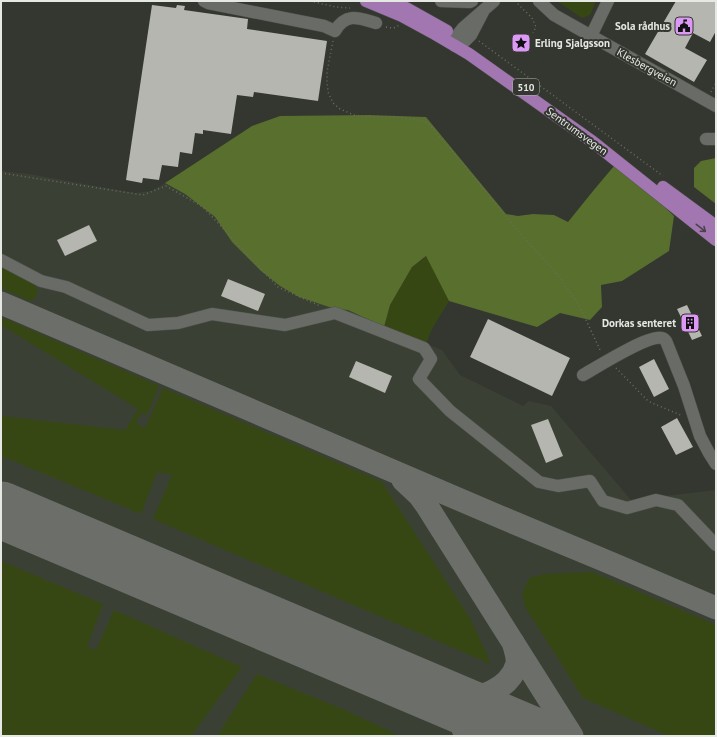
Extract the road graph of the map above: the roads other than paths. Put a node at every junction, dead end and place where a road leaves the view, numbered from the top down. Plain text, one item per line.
1 (204, 1) edge
2 (366, 1) edge
3 (390, 1) edge
4 (441, 1) edge
5 (472, 1) edge
6 (494, 1) edge
7 (539, 1) edge
8 (608, 1) edge
9 (376, 23) road end
10 (591, 36) junction
11 (462, 40) junction
12 (716, 106) edge
13 (716, 226) edge
14 (716, 240) edge
15 (1, 260) edge
16 (584, 374) dead end
17 (716, 464) edge
18 (716, 544) edge

1 - 9 street
2 - 11 main road, Sentrumsvegen / 510
3 - 11 main road, Sentrumsvegen / 510
4 - 5 street
6 - 11 street
7 - 10 street, Klesbergveien
8 - 10 street
10 - 12 street, Klesbergveien
11 - 13 main road, Sentrumsvegen / 510
11 -> 14 main road, Sentrumsvegen / 510
15 - 18 street
16 - 17 street

